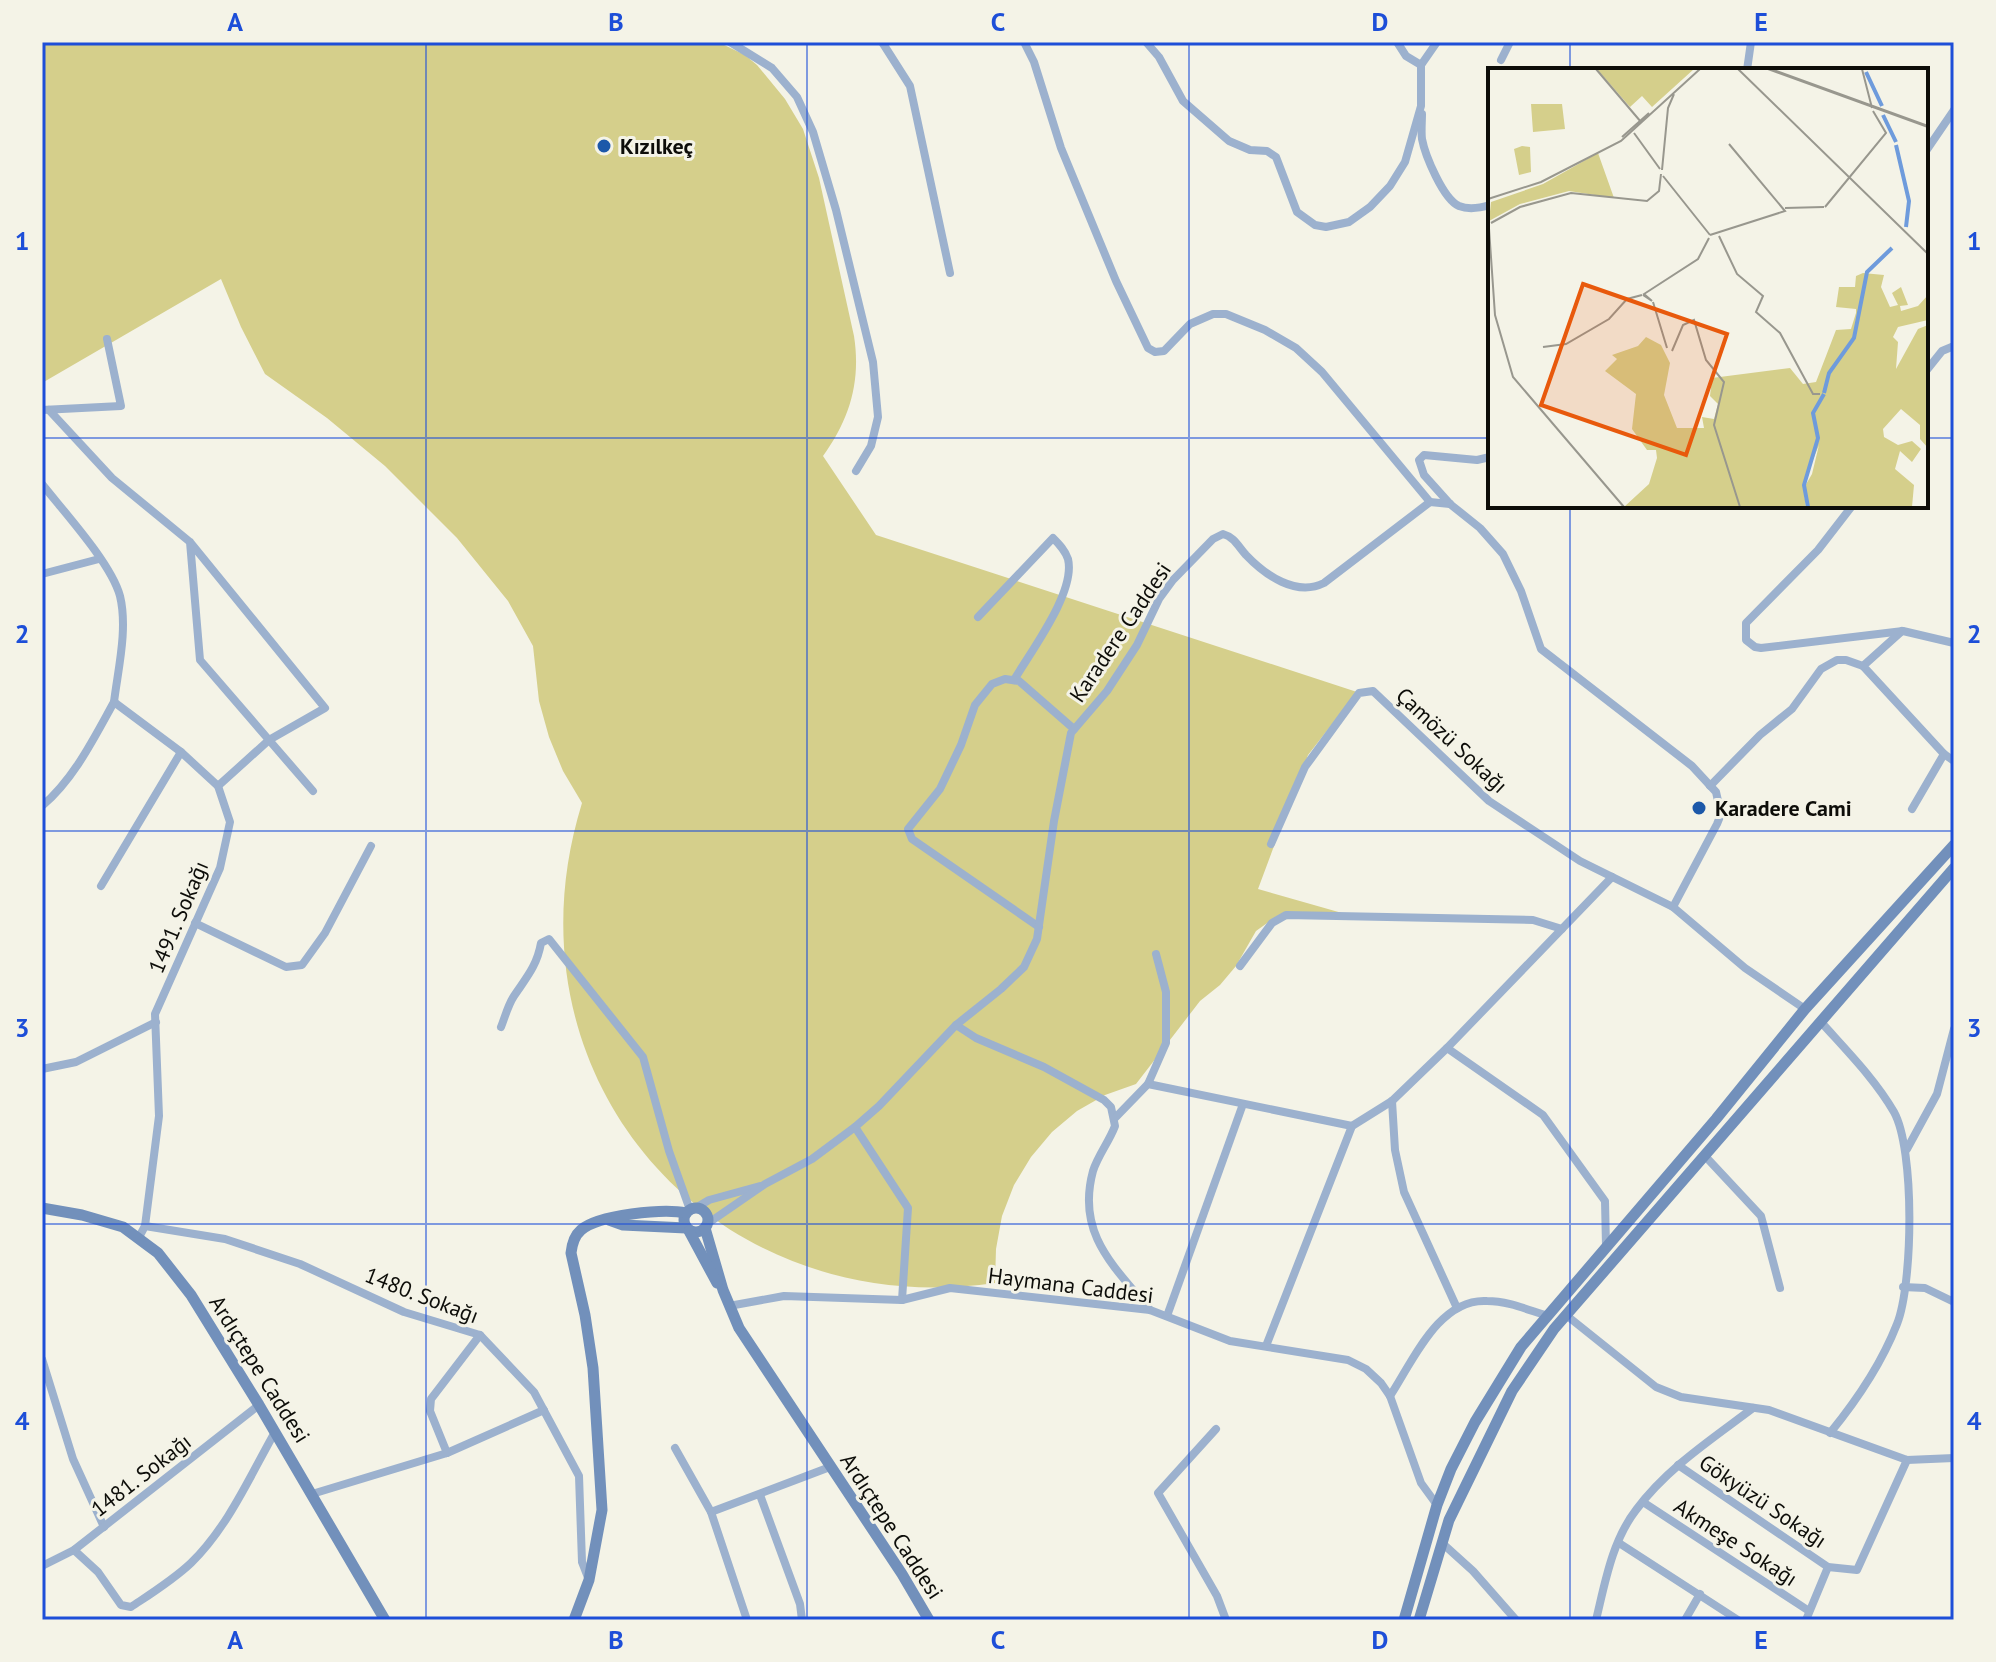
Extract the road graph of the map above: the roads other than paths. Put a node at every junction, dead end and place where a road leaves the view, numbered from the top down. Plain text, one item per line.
1 (730, 42) edge
2 (882, 42) edge
3 (1024, 42) edge
4 (1146, 42) edge
5 (1397, 42) edge
6 (1437, 42) edge
7 (1510, 42) edge
8 (1751, 42) edge
9 (1501, 60) dead end
10 (1421, 65) junction
11 (1747, 68) edge
12 (1421, 106) junction
13 (1954, 110) edge
14 (1928, 148) edge
15 (1488, 205) edge
16 (950, 273) dead end
17 (107, 339) dead end
18 (1954, 346) edge
19 (1928, 368) edge
20 (45, 410) edge
21 (1488, 457) edge
22 (856, 471) dead end
23 (42, 484) edge
24 (1430, 502) junction
25 (1450, 504) junction
26 (1850, 508) edge
27 (190, 542) junction
28 (99, 559) junction
29 (42, 574) edge
30 (978, 617) dead end
31 (1903, 631) junction
32 (1954, 643) edge
33 (1863, 666) junction
34 (1014, 680) junction
35 (114, 702) junction
36 (1074, 729) junction
37 (269, 740) junction
38 (181, 752) junction
39 (1944, 754) junction
40 (1954, 761) edge
41 (218, 786) junction
42 (1710, 786) junction
43 (313, 791) dead end
44 (42, 806) edge
45 (1912, 809) dead end
46 (1271, 844) dead end
47 (1954, 845) edge
48 (371, 846) dead end
49 (1954, 868) edge
50 (1612, 877) junction
51 (101, 886) dead end
52 (1673, 907) junction
53 (195, 923) junction
54 (1039, 927) junction
55 (1562, 929) junction
56 (1156, 954) dead end
57 (1240, 966) dead end
58 (1805, 1009) junction
59 (156, 1022) junction
60 (1821, 1022) junction
61 (956, 1025) junction
62 (501, 1027) dead end
63 (1954, 1029) edge
64 (1447, 1048) junction
65 (42, 1069) edge
66 (1148, 1084) junction
67 (1392, 1101) junction
68 (1243, 1104) junction
69 (1115, 1118) junction
70 (1352, 1126) junction
71 (855, 1127) junction
72 (1907, 1149) junction
73 (1705, 1156) junction
74 (765, 1184) junction
75 (42, 1208) edge
76 (690, 1210) junction
77 (609, 1220) junction
78 (145, 1226) junction
79 (706, 1226) junction
80 (688, 1229) junction
81 (138, 1239) junction
82 (1606, 1246) junction
83 (1903, 1287) junction
84 (1780, 1288) dead end
85 (723, 1290) junction
86 (902, 1300) junction
87 (1954, 1302) edge
88 (729, 1306) junction
89 (1457, 1308) junction
90 (1150, 1310) junction
91 (1566, 1315) junction
92 (1167, 1316) junction
93 (1548, 1316) junction
94 (480, 1335) junction
95 (1266, 1346) junction
96 (43, 1365) edge
97 (1390, 1396) junction
98 (259, 1405) junction
99 (1753, 1408) junction
100 (544, 1410) junction
101 (1216, 1429) dead end
102 (275, 1432) junction
103 (1830, 1433) junction
104 (675, 1448) dead end
105 (447, 1453) junction
106 (1954, 1458) edge
107 (1907, 1460) junction
108 (1678, 1465) junction
109 (830, 1467) junction
110 (312, 1494) junction
111 (760, 1495) junction
112 (1643, 1502) junction
113 (1437, 1505) junction
114 (711, 1512) junction
115 (104, 1527) junction
116 (1442, 1543) junction
117 (1619, 1543) junction
118 (74, 1550) junction
119 (42, 1566) edge
120 (1828, 1567) junction
121 (589, 1580) junction
122 (1700, 1594) junction
123 (1807, 1616) edge
124 (385, 1620) edge
125 (574, 1620) edge
126 (747, 1620) edge
127 (802, 1620) edge
128 (929, 1620) edge
129 (1226, 1620) edge
130 (1404, 1620) edge
131 (1419, 1620) edge
132 (1516, 1620) edge
133 (1596, 1620) edge
134 (1685, 1620) edge
135 (1738, 1620) edge

1 - 22 street
2 - 16 street
3 - 24 street
4 - 12 street
5 - 10 street
6 - 10 street
7 - 9 street
8 - 11 street
10 - 12 street
12 - 15 street
13 - 14 street
17 - 20 street
18 - 19 street
20 - 27 street
21 - 25 street
23 - 28 street
24 - 25 street
24 - 36 street, Karadere Caddesi
25 - 42 street
26 - 31 street
27 - 37 street
27 - 37 street
28 - 29 street
28 - 35 street
30 - 34 street
31 - 32 street
31 - 33 street
33 - 39 street
33 - 42 street
34 - 36 street
34 - 54 street
35 - 38 street
35 - 44 street
36 - 54 street, Karadere Caddesi
37 - 41 street
37 - 43 street
38 - 41 street
38 - 51 street
39 - 40 street
39 - 45 street
41 - 53 street, 1491. Sokağı
42 - 52 street
46 - 50 street, Çamözü Sokağı
47 - 58 street
48 - 53 street
49 - 60 street
50 - 52 street, Çamözü Sokağı
50 - 55 street
52 - 58 street
53 - 59 street, 1491. Sokağı
54 - 61 street, Karadere Caddesi
55 - 57 street
55 - 64 street
56 - 66 street
58 - 82 street
59 - 65 street
59 - 78 street, 1491. Sokağı
60 - 72 street
60 - 73 street
61 - 69 street
61 - 71 street, Karadere Caddesi
62 - 76 street
63 - 72 street
64 - 67 street
64 - 82 street
66 - 68 street
66 - 69 street
67 - 70 street
67 - 89 street
68 - 70 street
68 - 92 street
69 - 90 street
70 - 95 street
71 - 74 street, Karadere Caddesi
71 - 86 street
72 - 83 street
73 - 84 street
73 - 91 street
74 - 76 street
74 - 79 street
75 - 81 street, Ardıçtepe Caddesi
76 - 77 street
76 - 79 street
76 - 80 street
77 - 80 street
77 - 121 street
78 - 81 street
78 - 94 street, 1480. Sokağı
79 - 80 street
79 - 85 street, Ardıçtepe Caddesi
80 - 85 street, Ardıçtepe Caddesi
81 - 98 street, Ardıçtepe Caddesi
82 - 93 street
83 - 87 street
83 - 103 street
85 - 88 street, Ardıçtepe Caddesi
86 - 88 street, Haymana Caddesi
86 - 90 street, Haymana Caddesi
88 - 109 street, Ardıçtepe Caddesi
89 - 93 street
89 - 97 street
90 - 92 street, Haymana Caddesi
91 - 99 street
91 - 116 street
92 - 95 street, Haymana Caddesi
93 - 113 street
94 - 100 street, 1480. Sokağı
94 - 105 street
95 - 97 street, Haymana Caddesi
96 - 115 street
97 - 113 street
98 - 102 street, Ardıçtepe Caddesi
98 - 115 street, 1481. Sokağı
99 - 103 street
99 - 108 street
100 - 105 street
100 - 121 street, 1480. Sokağı
101 - 129 street
102 - 110 street, Ardıçtepe Caddesi
102 - 118 street
103 - 107 street
104 - 114 street
105 - 110 street
106 - 107 street
107 - 120 street
108 - 112 street
108 - 120 street, Gökyüzü Sokağı
109 - 111 street
109 - 128 street, Ardıçtepe Caddesi
110 - 124 street, Ardıçtepe Caddesi
111 - 114 street
111 - 127 street
112 - 117 street
112 - 123 street, Akmeşe Sokağı
113 - 130 street
114 - 126 street
115 - 118 street, 1481. Sokağı
116 - 131 street
116 - 132 street
117 - 122 street
117 - 133 street
118 - 119 street, 1481. Sokağı
120 - 123 street
121 - 125 street
122 - 134 street
122 - 135 street

